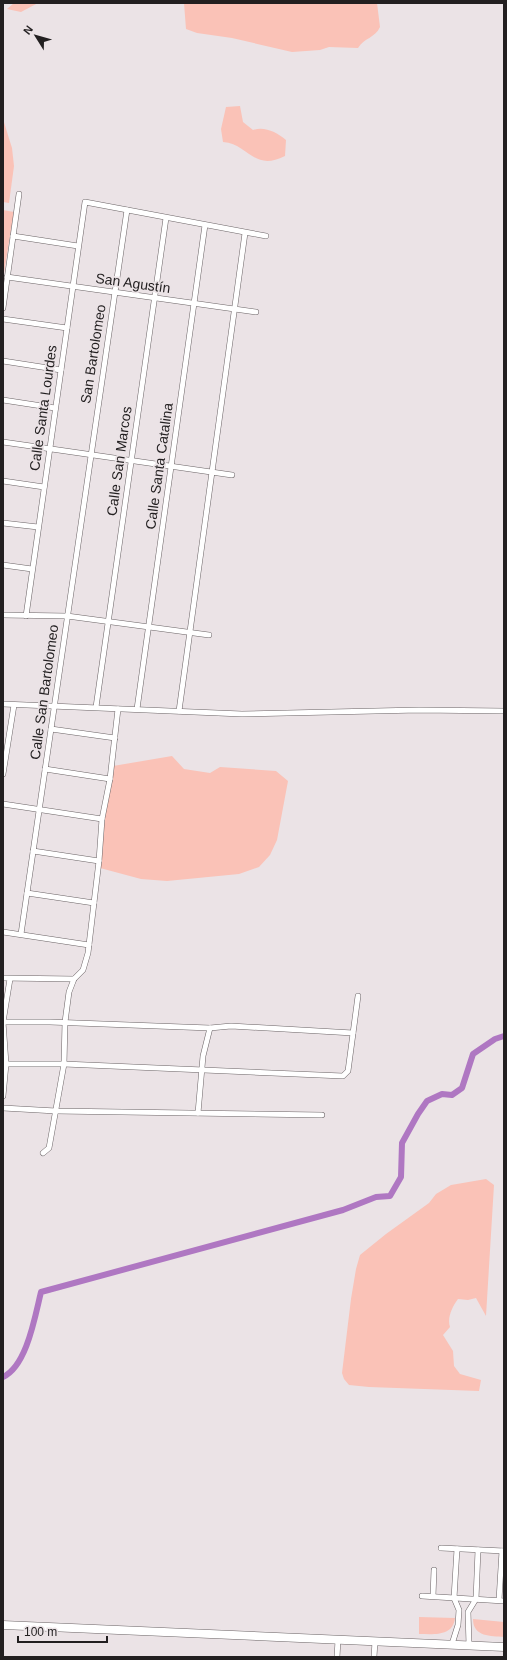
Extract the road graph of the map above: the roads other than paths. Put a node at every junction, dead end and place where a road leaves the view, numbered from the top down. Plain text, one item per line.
1 (20, 194) dead end
2 (127, 210) junction
3 (166, 218) junction
4 (205, 225) junction
5 (245, 233) junction
6 (13, 236) junction
7 (266, 236) dead end
8 (78, 246) junction
9 (7, 277) junction
10 (73, 286) junction
11 (114, 293) junction
12 (154, 299) junction
13 (194, 304) junction
14 (3, 308) edge
15 (235, 310) junction
16 (256, 312) dead end
17 (3, 319) edge
18 (67, 328) junction
19 (3, 361) edge
20 (61, 370) junction
21 (3, 400) edge
22 (55, 408) junction
23 (3, 442) edge
24 (50, 448) junction
25 (90, 454) junction
26 (131, 460) junction
27 (171, 466) junction
28 (211, 472) junction
29 (232, 474) dead end
30 (3, 481) edge
31 (44, 487) junction
32 (3, 523) edge
33 (38, 527) junction
34 (3, 565) edge
35 (32, 569) junction
36 (3, 615) edge
37 (26, 616) junction
38 (67, 616) junction
39 (108, 622) junction
40 (149, 627) junction
41 (190, 633) junction
42 (209, 635) dead end
43 (3, 704) edge
44 (14, 705) junction
45 (54, 706) junction
46 (96, 708) junction
47 (118, 709) junction
48 (137, 710) junction
49 (178, 711) junction
50 (504, 711) edge
51 (51, 729) junction
52 (115, 738) junction
53 (45, 769) junction
54 (3, 774) edge
55 (110, 779) junction
56 (3, 804) edge
57 (39, 809) junction
58 (102, 819) junction
59 (33, 851) junction
60 (99, 861) junction
61 (27, 893) junction
62 (94, 903) junction
63 (3, 932) edge
64 (21, 934) junction
65 (89, 945) junction
66 (3, 978) edge
67 (10, 979) junction
68 (74, 979) junction
69 (358, 996) dead end
70 (3, 1022) edge
71 (65, 1022) junction
72 (210, 1028) junction
73 (353, 1033) junction
74 (4, 1064) edge
75 (64, 1064) junction
76 (202, 1070) junction
77 (3, 1096) edge
78 (3, 1108) edge
79 (56, 1111) junction
80 (198, 1113) junction
81 (322, 1115) dead end
82 (43, 1153) dead end
83 (441, 1548) dead end
84 (458, 1549) junction
85 (478, 1550) junction
86 (503, 1551) edge
87 (434, 1570) dead end
88 (422, 1596) dead end
89 (432, 1596) junction
90 (454, 1598) junction
91 (476, 1599) junction
92 (501, 1600) edge
93 (3, 1625) edge
94 (338, 1640) junction
95 (375, 1641) junction
96 (452, 1644) junction
97 (469, 1645) junction
98 (504, 1647) edge
99 (337, 1657) edge
100 (374, 1657) edge

1 - 6 street
2 - 3 street
2 - 8 street, Calle Santa Lourdes
2 - 11 street, San Bartolomeo
3 - 4 street
3 - 12 street, Calle San Marcos
4 - 5 street
4 - 13 street, Calle Santa Catalina
5 - 7 street
5 - 15 street
6 - 8 street
6 - 9 street
8 - 10 street, Calle Santa Lourdes
9 - 10 street, San Agustín
9 - 14 street
10 - 11 street, San Agustín
10 - 18 street, Calle Santa Lourdes
11 - 12 street, San Agustín
11 - 25 street, San Bartolomeo
12 - 13 street, San Agustín
12 - 26 street, Calle San Marcos
13 - 15 street, San Agustín
13 - 27 street, Calle Santa Catalina
15 - 16 street, San Agustín
15 - 28 street
17 - 18 street
18 - 20 street, Calle Santa Lourdes
19 - 20 street
20 - 22 street, Calle Santa Lourdes
21 - 22 street
22 - 24 street, Calle Santa Lourdes
23 - 24 street
24 - 25 street
24 - 31 street, Calle Santa Lourdes
25 - 26 street
25 - 38 street, Calle San Bartolomeo
26 - 27 street
26 - 39 street, Calle San Marcos
27 - 28 street
27 - 40 street, Calle Santa Catalina
28 - 29 street
28 - 41 street
30 - 31 street
31 - 33 street, Calle Santa Lourdes
32 - 33 street
33 - 35 street, Calle Santa Lourdes
34 - 35 street
35 - 37 street, Calle Santa Lourdes
36 - 37 street
37 - 38 street
38 - 39 street
38 - 45 street, Calle San Bartolomeo
39 - 40 street
39 - 46 street, Calle San Marcos
40 - 41 street
40 - 48 street, Calle Santa Catalina
41 - 42 street
41 - 49 street
43 - 44 street
44 - 45 street
44 - 54 street
45 - 46 street
45 - 51 street, Calle San Bartolomeo
46 - 47 street
47 - 48 street
47 - 52 street
48 - 49 street
49 - 50 street
51 - 52 street
51 - 53 street, Calle San Bartolomeo
52 - 55 street
53 - 55 street
53 - 57 street, Calle San Bartolomeo
55 - 58 street
56 - 57 street
57 - 58 street
57 - 59 street, Calle San Bartolomeo
58 - 60 street
59 - 60 street
59 - 61 street, Calle San Bartolomeo
60 - 62 street
61 - 62 street
61 - 64 street, Calle San Bartolomeo
62 - 65 street
63 - 64 street
64 - 65 street
65 - 68 street
66 - 67 street
67 - 68 street
67 - 70 street
68 - 71 street
69 - 73 street
70 - 71 street
70 - 74 street
71 - 72 street
71 - 75 street
72 - 73 street
72 - 76 street
73 - 76 street
74 - 75 street
74 - 77 street
75 - 76 street
75 - 79 street
76 - 80 street
78 - 79 street
79 - 80 street
79 - 82 street
80 - 81 street
83 - 84 street
84 - 85 street
84 - 90 street
85 - 86 street
85 - 91 street
86 - 92 street
87 - 89 street
88 - 89 street
89 - 90 street
90 - 91 street
90 - 96 street
91 - 92 street
91 - 97 street
93 - 94 main road
94 - 95 main road
94 - 99 street
95 - 96 main road
95 - 100 street
96 - 97 main road
97 - 98 main road

